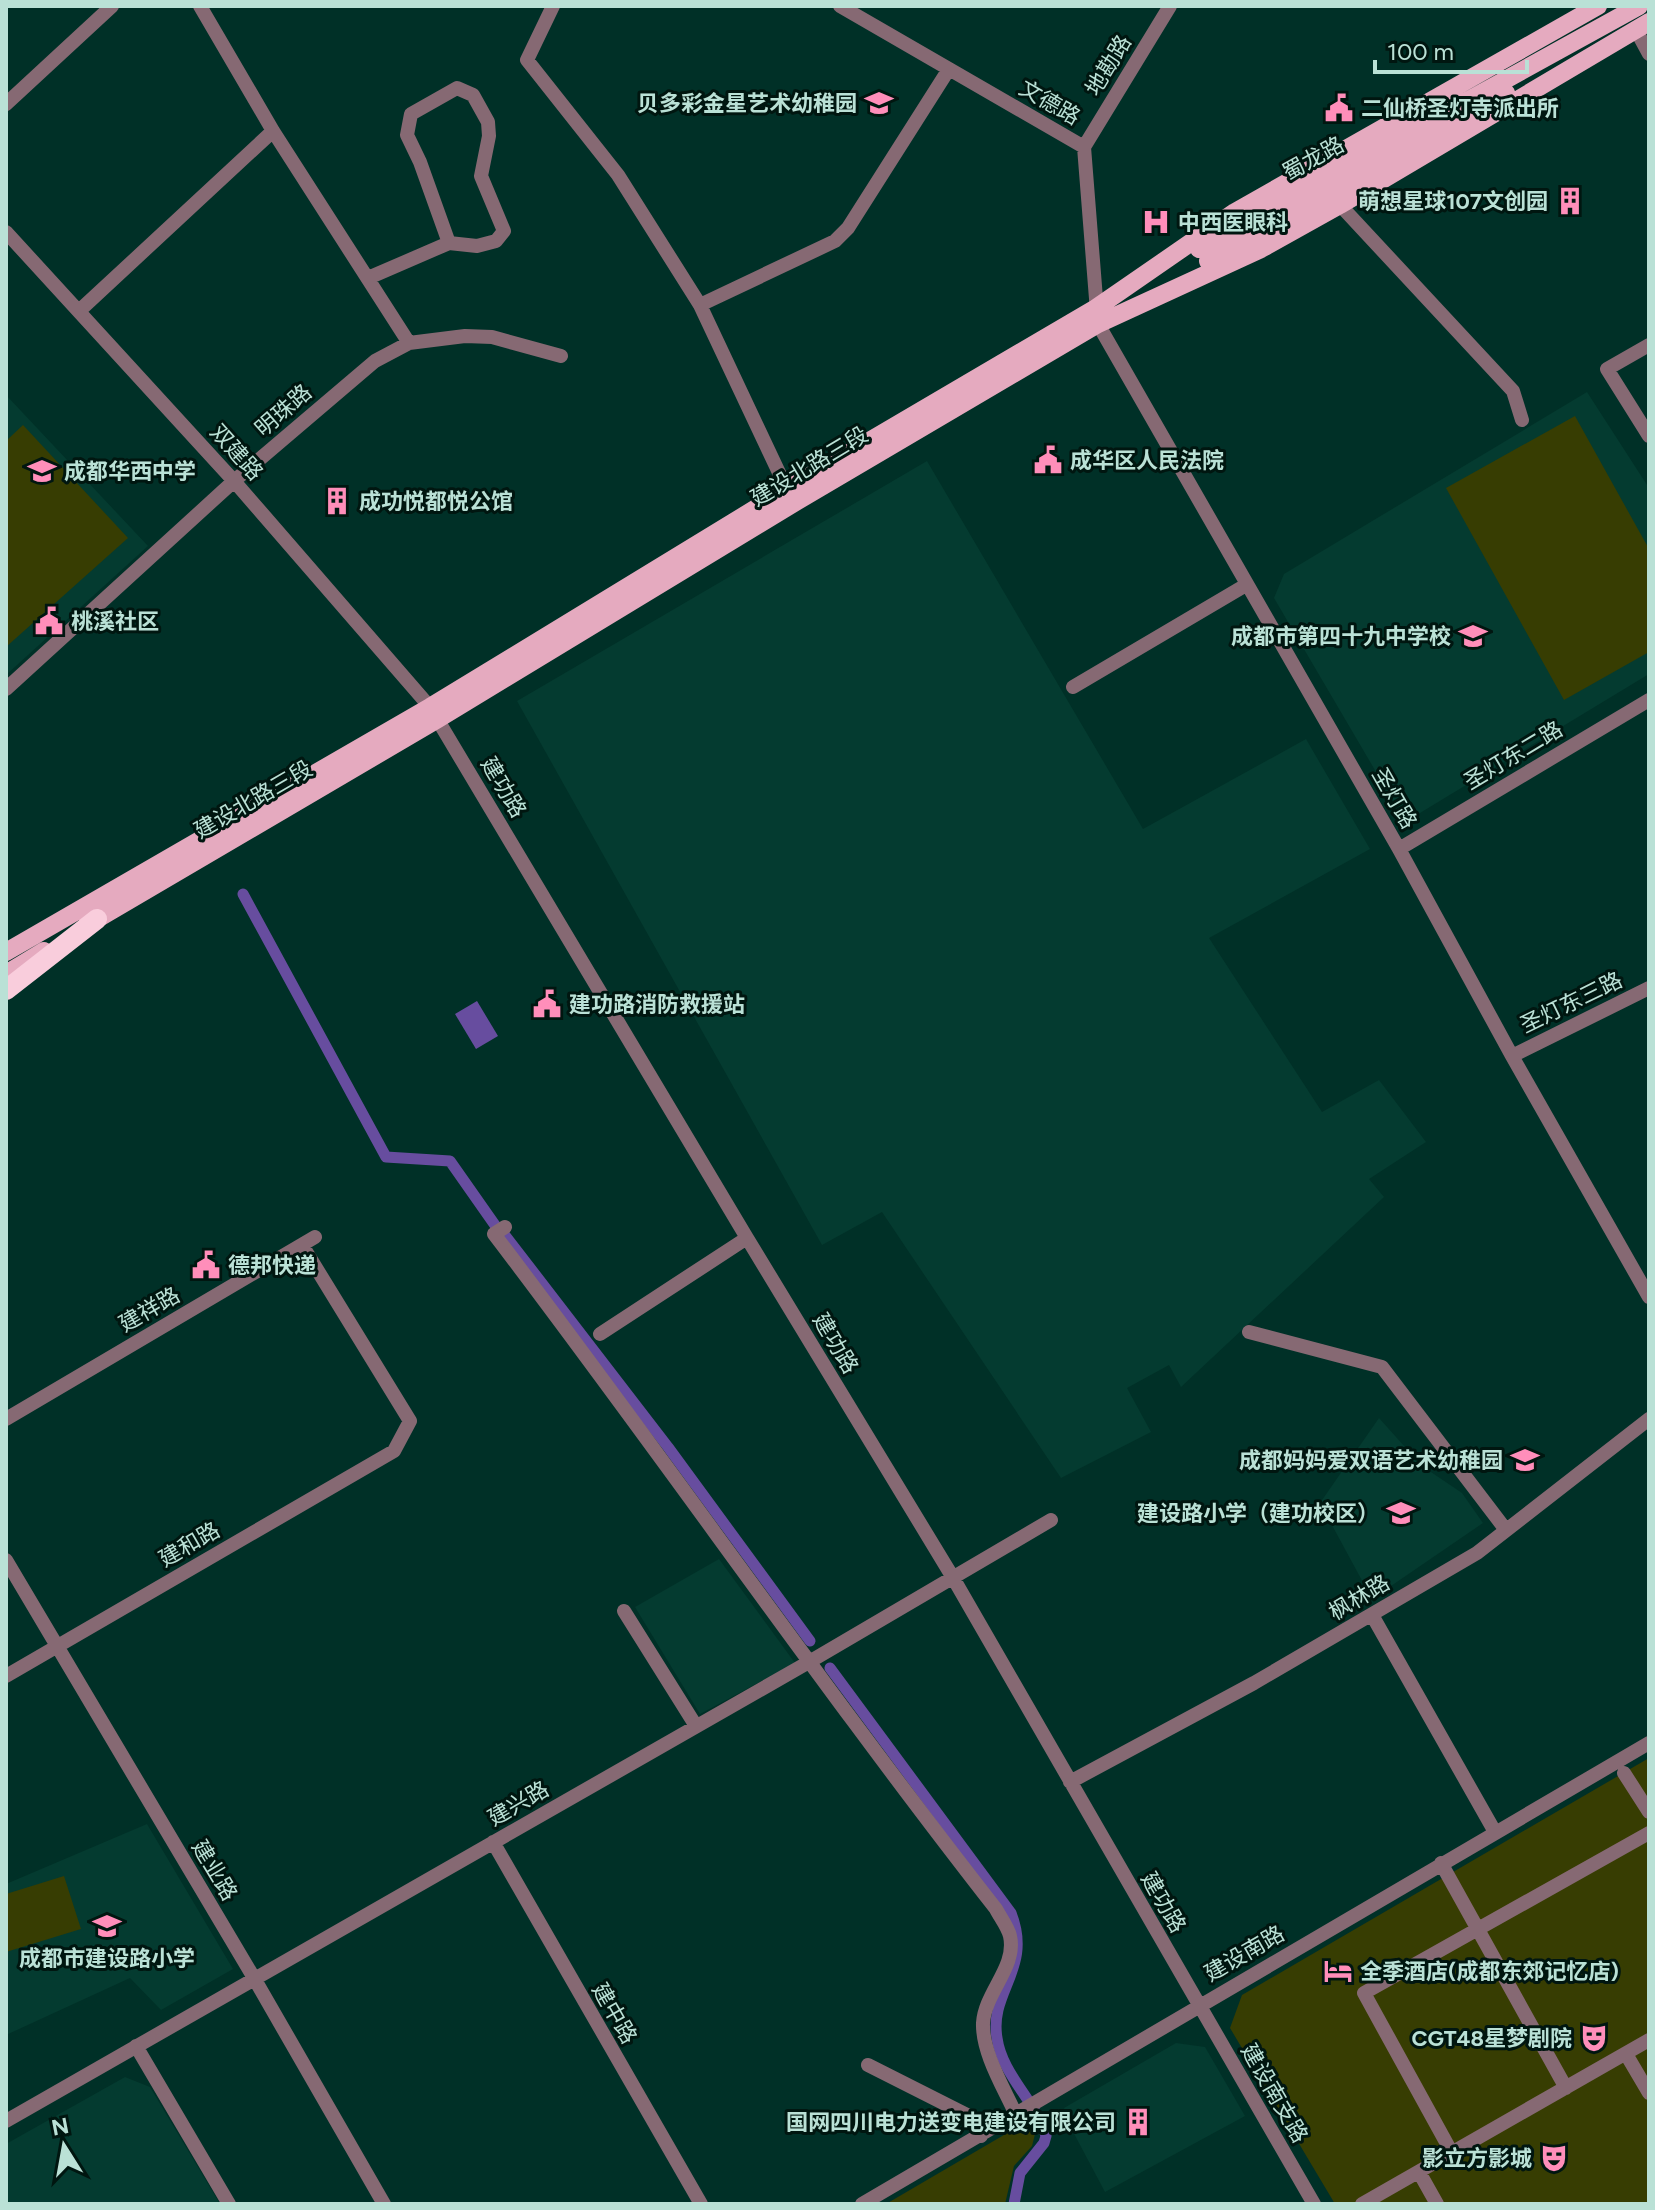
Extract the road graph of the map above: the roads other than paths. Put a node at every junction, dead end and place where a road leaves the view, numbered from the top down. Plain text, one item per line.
1 (112, 6) edge
2 (200, 6) edge
3 (553, 6) edge
4 (840, 6) edge
5 (1170, 6) edge
6 (1598, 6) edge
7 (1639, 6) edge
8 (1649, 13) edge
9 (1642, 26) edge
10 (1649, 54) edge
11 (949, 69) junction
12 (6, 104) edge
13 (273, 131) junction
14 (1084, 147) junction
15 (1345, 175) junction
16 (1340, 205) junction
17 (6, 232) edge
18 (449, 243) junction
19 (368, 278) junction
20 (700, 305) junction
21 (79, 311) junction
22 (1097, 316) junction
23 (409, 343) junction
24 (1649, 345) edge
25 (561, 356) dead end
26 (1522, 420) dead end
27 (1649, 436) edge
28 (234, 481) junction
29 (790, 496) junction
30 (1246, 585) junction
31 (1073, 687) dead end
32 (6, 689) edge
33 (1649, 700) edge
34 (434, 713) junction
35 (1399, 849) junction
36 (97, 919) junction
37 (6, 952) edge
38 (6, 974) edge
39 (1649, 988) edge
40 (6, 990) edge
41 (1512, 1056) junction
42 (505, 1227) dead end
43 (747, 1238) junction
44 (1649, 1297) edge
45 (1249, 1332) dead end
46 (600, 1334) dead end
47 (6, 1419) edge
48 (1649, 1419) edge
49 (394, 1451) joint
50 (1051, 1520) dead end
51 (1506, 1530) junction
52 (6, 1560) edge
53 (952, 1576) junction
54 (624, 1611) dead end
55 (1372, 1615) junction
56 (57, 1646) junction
57 (809, 1662) junction
58 (6, 1676) edge
59 (696, 1726) junction
60 (1649, 1743) edge
61 (1624, 1773) dead end
62 (1070, 1782) junction
63 (1649, 1812) edge
64 (1495, 1832) junction
65 (1649, 1833) edge
66 (493, 1842) junction
67 (1441, 1863) junction
68 (1477, 1929) junction
69 (254, 1978) junction
70 (1199, 2005) junction
71 (1649, 2040) edge
72 (136, 2046) junction
73 (1626, 2054) junction
74 (868, 2065) dead end
75 (1566, 2088) junction
76 (1649, 2093) edge
77 (1018, 2114) junction
78 (6, 2121) edge
79 (981, 2136) junction
80 (1452, 2153) junction
81 (1419, 2172) junction
82 (229, 2204) edge
83 (384, 2204) edge
84 (701, 2204) edge
85 (862, 2204) edge
86 (1314, 2204) edge
87 (1362, 2204) edge
88 (1437, 2204) edge

1 - 12 street
2 - 13 street
3 - 20 street
4 - 11 street, 文德路
5 - 14 street, 地勘路
6 - 22 main road, 建设北路三段
7 - 15 main road, 蜀龙路
8 - 15 main road, 蜀龙路
9 - 10 street
9 - 16 main road, 建设北路三段
11 - 14 street, 文德路
11 - 20 street
13 - 19 street
13 - 21 street
14 - 22 street, 文德路
15 - 22 main road
16 - 22 main road, 建设北路三段
16 - 26 street
17 - 21 street, 双建路
18 - 18 street
18 - 19 street
19 - 23 street
20 - 29 street
21 - 28 street, 双建路
22 - 29 main road, 建设北路三段
22 - 30 street, 圣灯路
23 - 25 street, 明珠路
23 - 28 street, 明珠路
24 - 27 street
28 - 32 street, 明珠路
28 - 34 street, 双建路
29 - 34 main road, 建设北路三段
30 - 31 street
30 - 35 street, 圣灯路
33 - 35 street, 圣灯东二路
34 - 36 main road, 建设北路三段
34 - 37 main road, 建设北路三段
34 - 43 street, 建功路
35 - 41 street, 圣灯路
36 - 38 main road, 建设北路三段
36 - 40 highway
39 - 41 street, 圣灯东三路
41 - 44 street, 圣灯路
42 - 57 street
43 - 46 street
43 - 53 street, 建功路
45 - 51 street
47 - 49 street, 建祥路
48 - 51 street, 枫林路
49 - 56 street, 建和路
50 - 53 street, 建兴路
51 - 55 street, 枫林路
52 - 56 street, 建业路
53 - 57 street, 建兴路
53 - 62 street, 建功路
54 - 59 street
55 - 62 street, 枫林路
55 - 64 street
56 - 58 street, 建和路
56 - 69 street, 建业路
57 - 59 street, 建兴路
57 - 77 street
59 - 66 street, 建兴路
60 - 64 street, 建设南路
61 - 63 street
62 - 70 street, 建功路
64 - 67 street, 建设南路
65 - 68 street
66 - 69 street, 建兴路
66 - 84 street, 建中路
67 - 68 street
67 - 70 street, 建设南路
68 - 75 street
68 - 80 street
69 - 72 street, 建兴路
69 - 83 street, 建业路
70 - 77 street, 建设南路
70 - 86 street, 建设南支路
71 - 73 street
72 - 78 street, 建兴路
72 - 82 street
73 - 75 street
73 - 76 street
74 - 79 street
75 - 80 street
77 - 79 street, 建设南路
79 - 85 street, 建设南路
80 - 81 street
81 - 87 street
81 - 88 street

